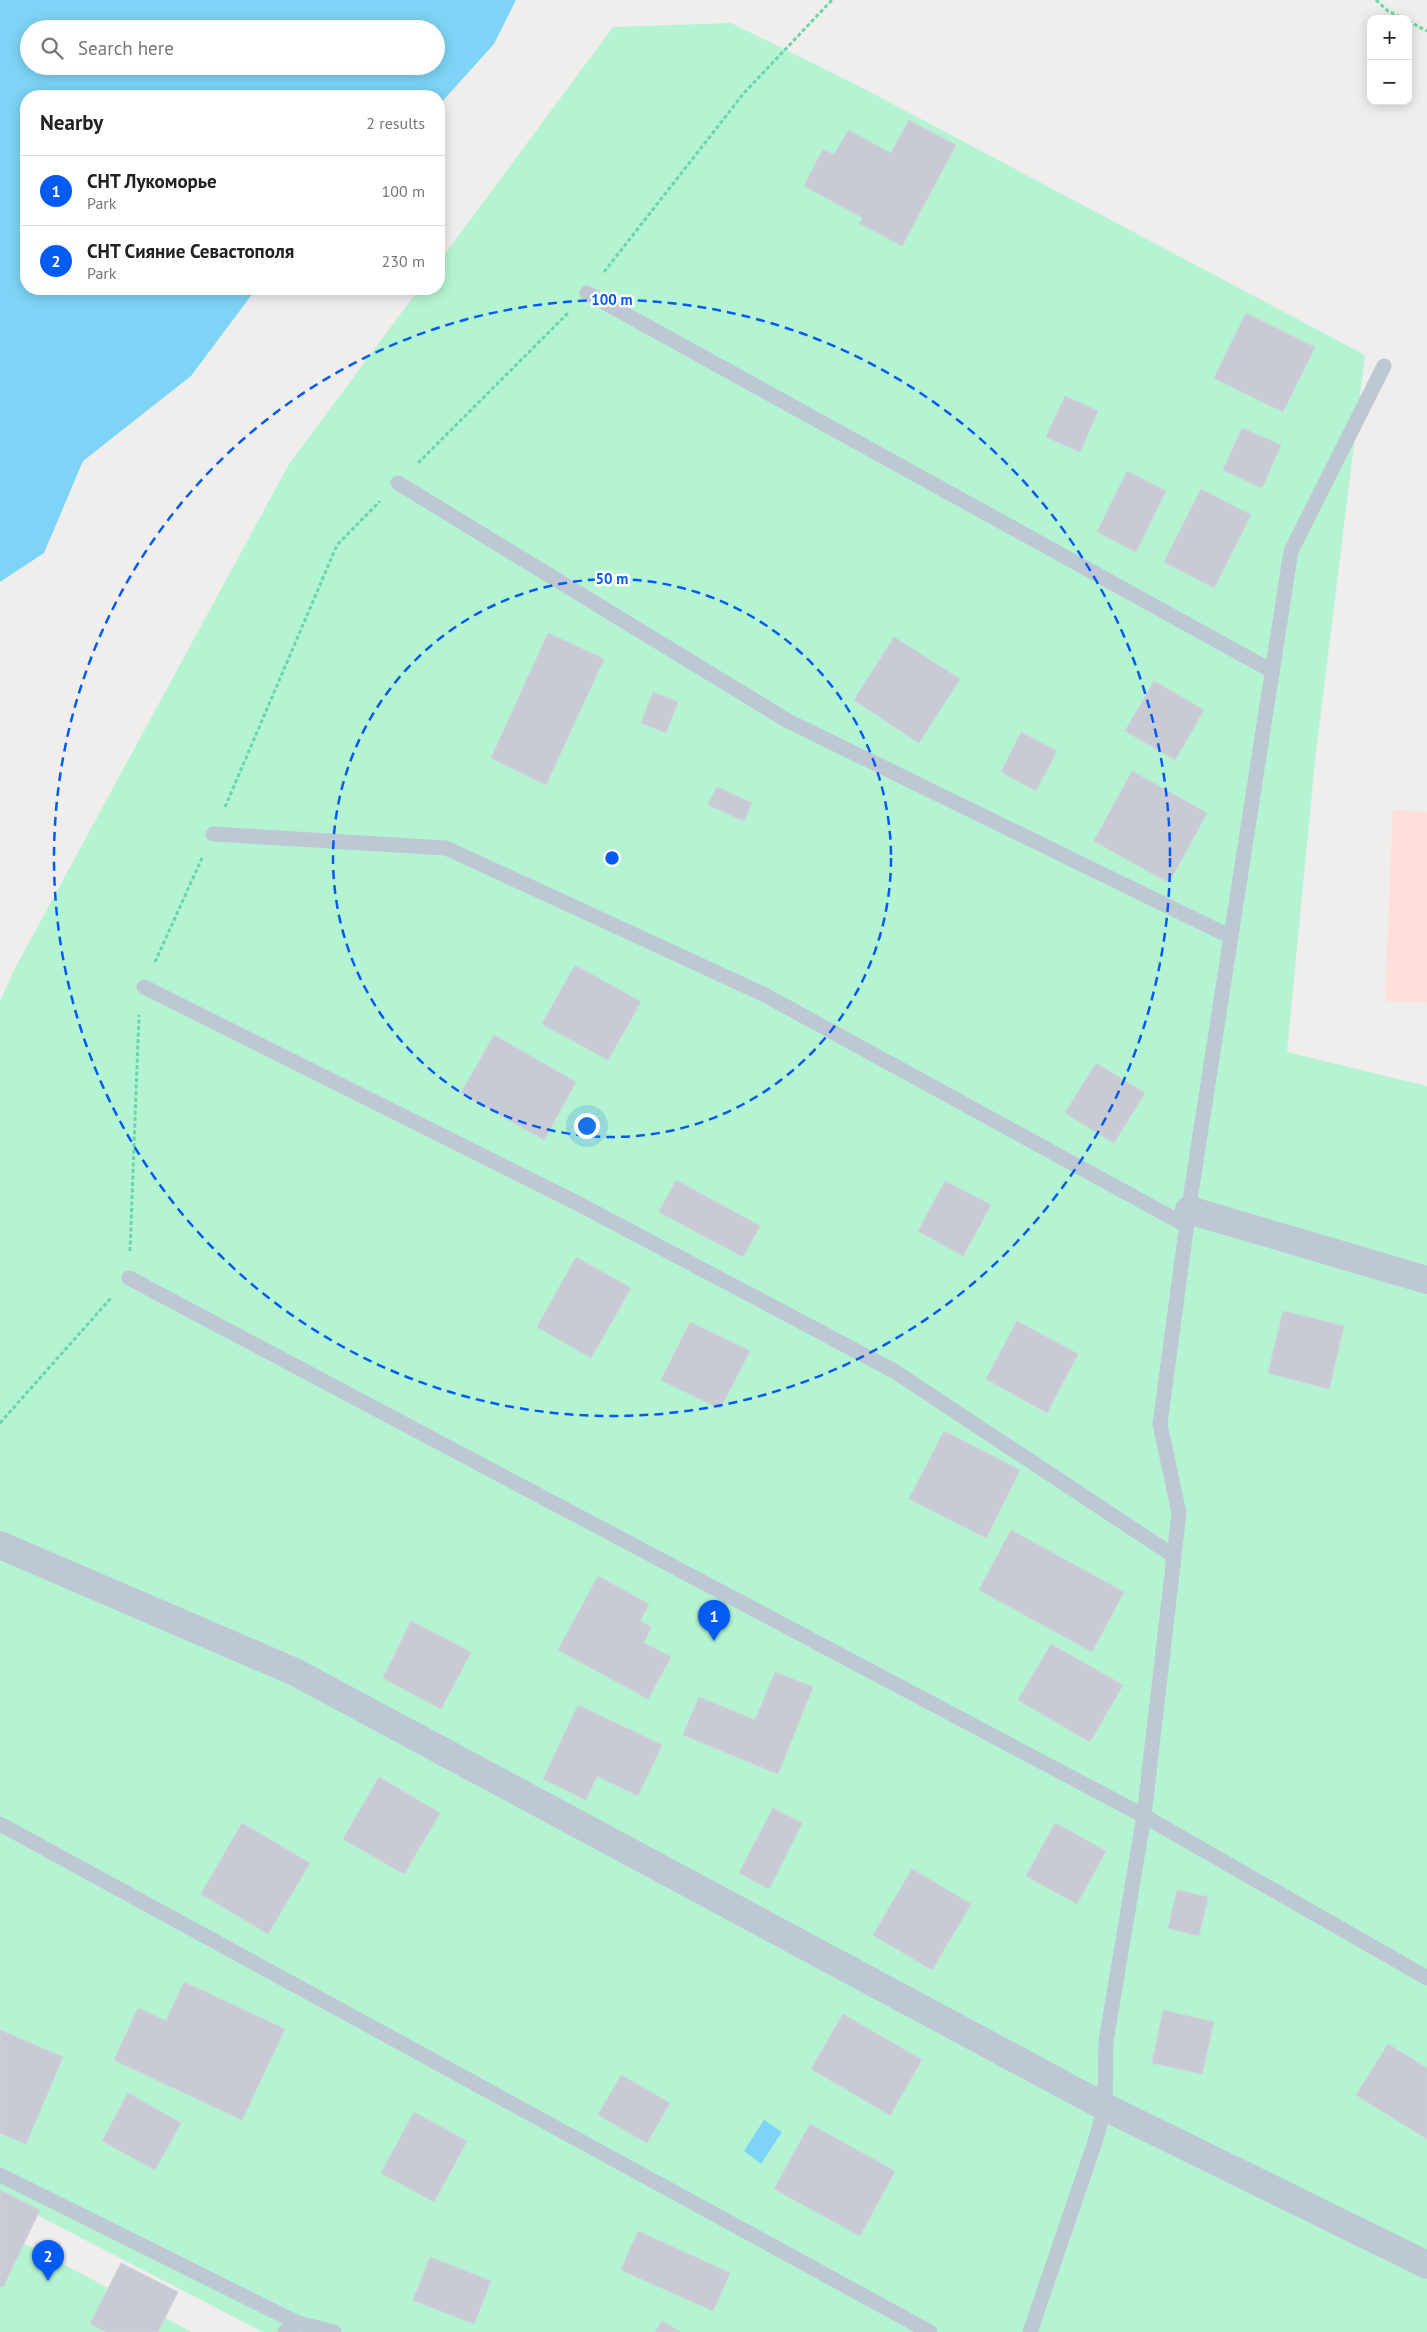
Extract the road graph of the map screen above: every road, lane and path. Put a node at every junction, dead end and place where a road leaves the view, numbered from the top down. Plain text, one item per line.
1 (832, 0) edge
2 (1376, 0) edge
3 (1396, 15) edge
4 (1412, 23) edge
5 (1427, 31) edge
6 (587, 293) junction
7 (1384, 366) dead end
8 (398, 483) junction
9 (1272, 672) junction
10 (213, 834) junction
11 (1231, 937) junction
12 (144, 987) junction
13 (1188, 1218) junction
14 (129, 1278) junction
15 (1427, 1280) edge
16 (0, 1423) edge
17 (0, 1545) edge
18 (1174, 1556) junction
19 (1144, 1816) junction
20 (0, 1824) edge
21 (1427, 1978) edge
22 (1105, 2107) junction
23 (0, 2175) edge
24 (1427, 2265) edge
25 (298, 2323) junction
26 (285, 2332) edge
27 (334, 2332) edge
28 (930, 2332) edge
29 (1030, 2332) edge

1 - 6 path
2 - 3 path
4 - 5 path
6 - 8 path
6 - 9 lane
7 - 9 lane
8 - 10 path
8 - 11 lane
9 - 11 lane
10 - 12 path
10 - 13 lane
11 - 13 lane
12 - 14 path
12 - 18 lane
13 - 15 street
13 - 18 lane
14 - 16 path
14 - 19 lane
17 - 22 street
18 - 19 lane
19 - 21 lane
19 - 22 lane
20 - 28 lane
22 - 24 street
22 - 29 lane
23 - 25 lane
25 - 26 lane
25 - 27 lane

